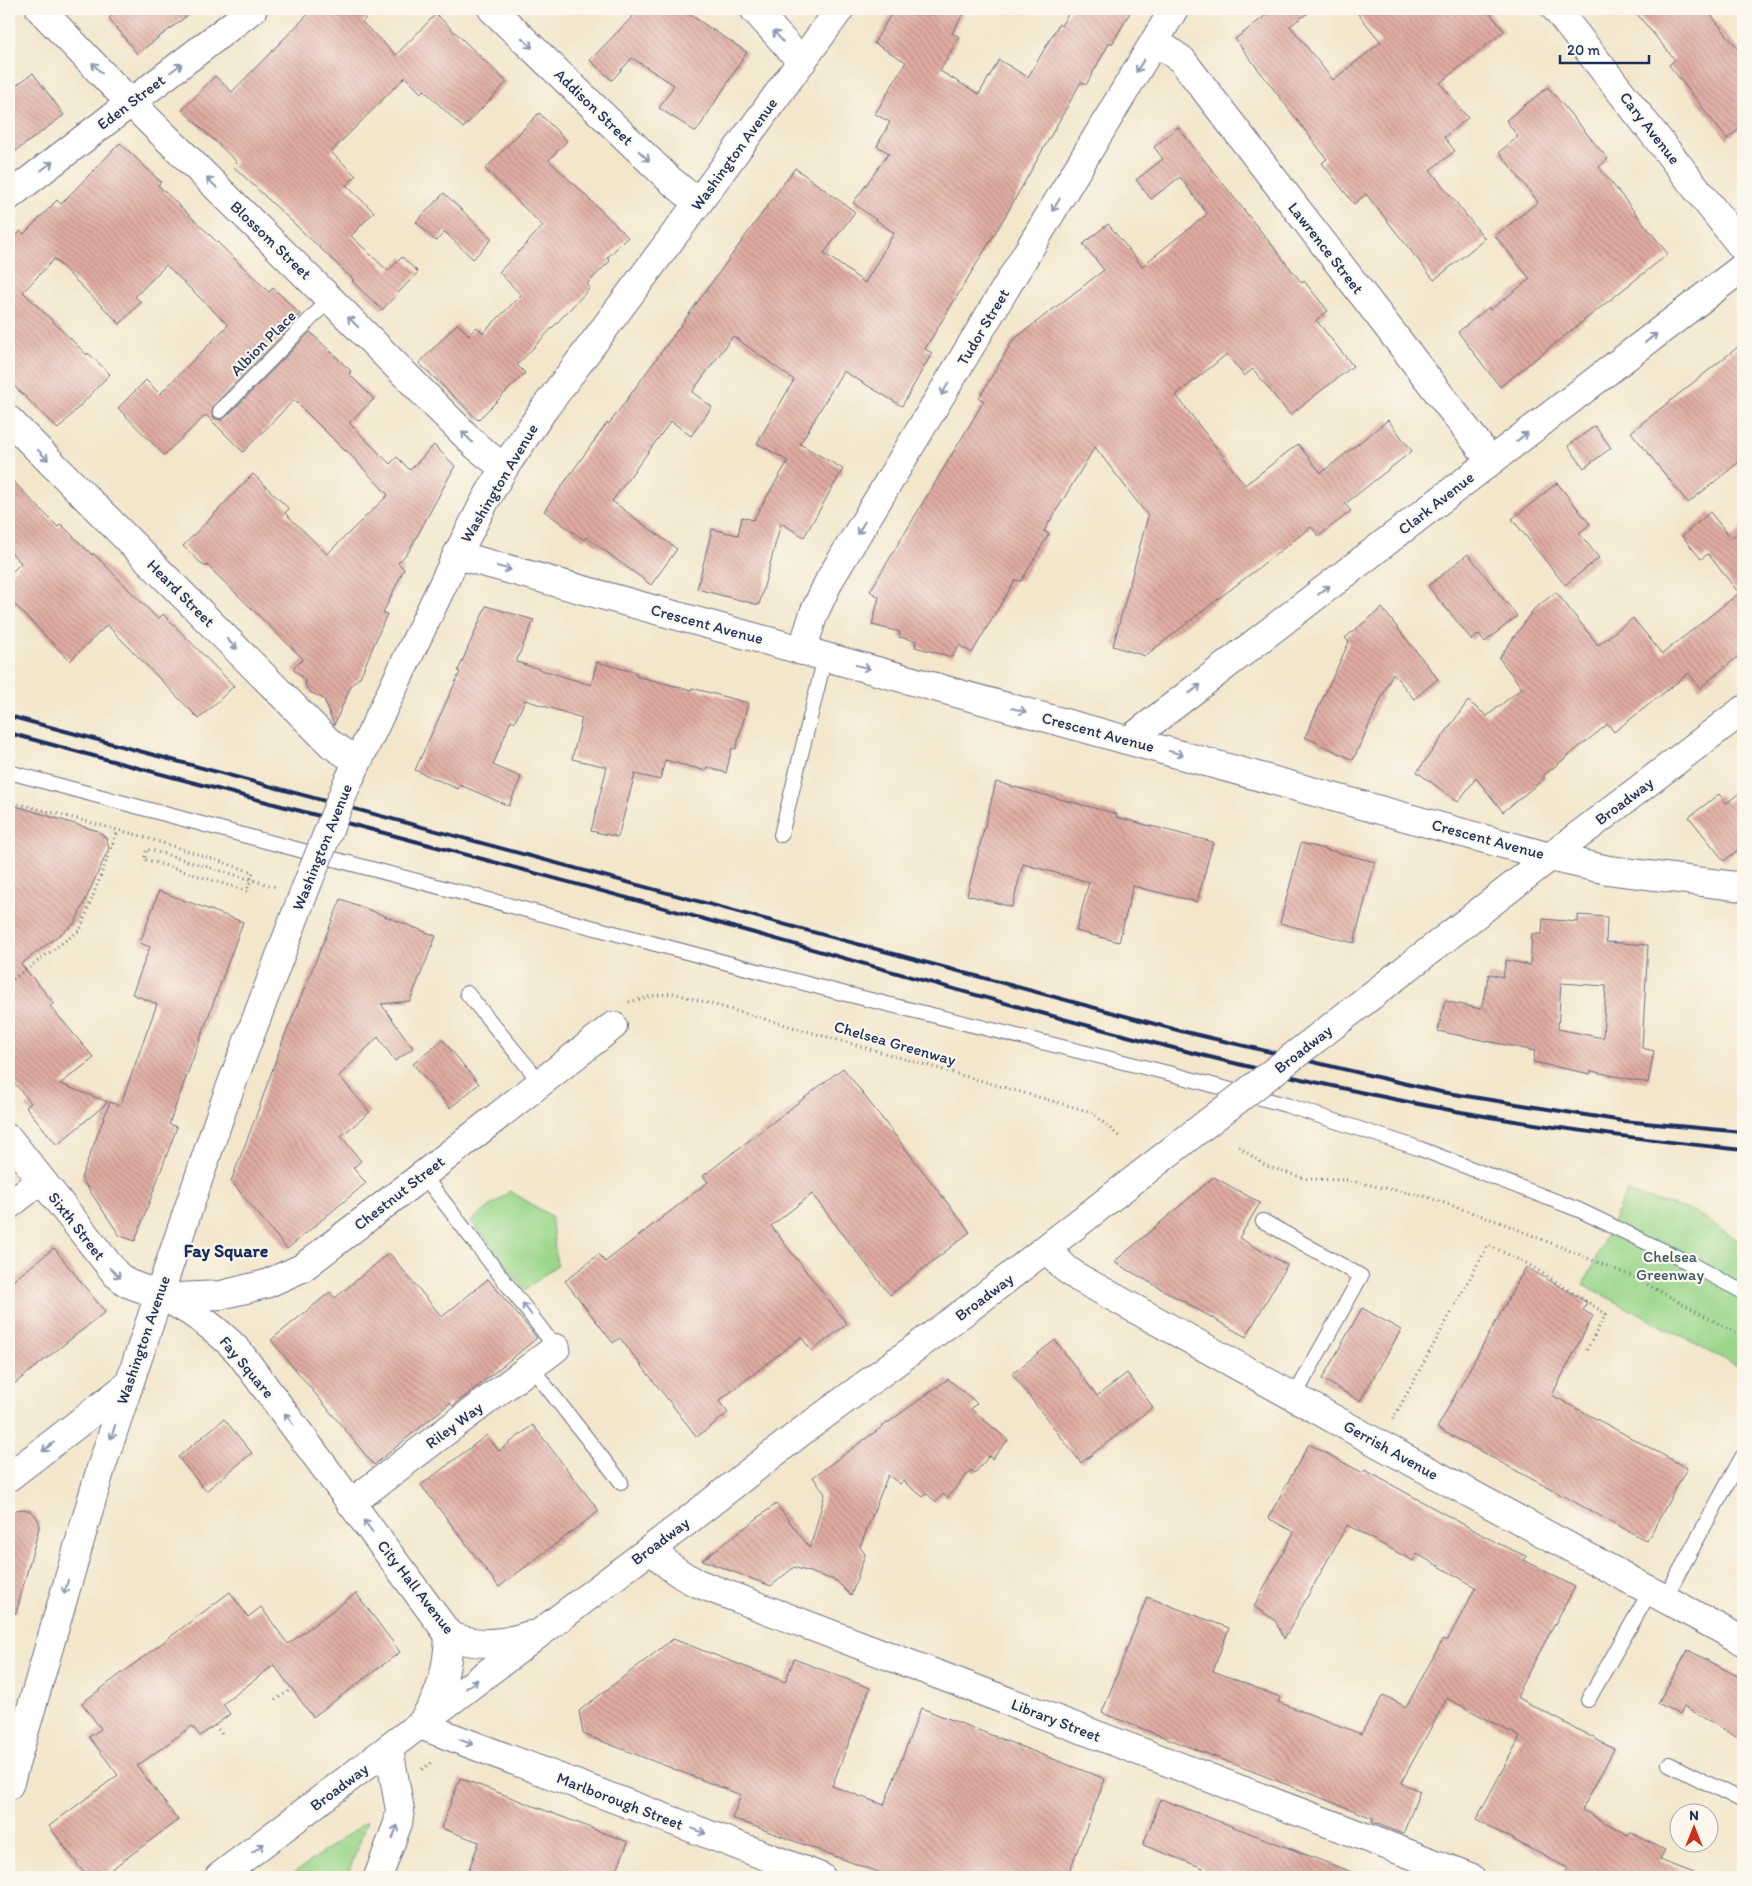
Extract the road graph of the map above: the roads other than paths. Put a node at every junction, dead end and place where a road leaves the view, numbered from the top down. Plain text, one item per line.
1 (40, 9) edge
2 (253, 9) edge
3 (492, 9) edge
4 (754, 9) edge
5 (840, 9) edge
6 (1174, 9) edge
7 (1556, 9) edge
8 (1155, 41) junction
9 (802, 62) junction
10 (130, 103) junction
11 (9, 196) edge
12 (698, 203) junction
13 (1743, 248) edge
14 (1743, 266) edge
15 (330, 299) junction
16 (220, 411) dead end
17 (9, 420) edge
18 (1491, 461) junction
19 (504, 468) junction
20 (456, 555) junction
21 (814, 654) junction
22 (1743, 710) edge
23 (1129, 740) junction
24 (9, 772) edge
25 (352, 772) junction
26 (781, 835) dead end
27 (1550, 857) junction
28 (1743, 886) edge
29 (467, 993) dead end
30 (613, 1026) dead end
31 (541, 1082) junction
32 (9, 1139) edge
33 (423, 1175) junction
34 (41, 1180) junction
35 (9, 1205) edge
36 (1262, 1221) dead end
37 (1047, 1249) junction
38 (1743, 1292) edge
39 (159, 1295) junction
40 (556, 1348) joint
41 (531, 1367) junction
42 (128, 1385) junction
43 (1294, 1397) junction
44 (1742, 1457) edge
45 (318, 1458) joint
46 (9, 1477) edge
47 (621, 1482) dead end
48 (350, 1503) junction
49 (652, 1548) junction
50 (1658, 1594) junction
51 (549, 1625) junction
52 (449, 1635) junction
53 (1743, 1641) edge
54 (1588, 1700) dead end
55 (420, 1725) junction
56 (15, 1745) edge
57 (389, 1749) junction
58 (1669, 1764) dead end
59 (9, 1785) edge
60 (1743, 1801) edge
61 (219, 1877) edge
62 (378, 1877) edge
63 (821, 1877) edge
64 (1470, 1877) edge

10 -> 1 street, Blossom Street
10 -> 2 street, Eden Street
3 -> 12 street, Addison Street
9 -> 4 street
5 - 9 street, Washington Avenue
6 - 8 street, Tudor Street
7 - 13 street, Cary Avenue
8 - 18 street, Lawrence Street
8 -> 21 street, Tudor Street
9 - 12 street, Washington Avenue
11 -> 10 street, Eden Street
15 -> 10 street, Blossom Street
12 - 19 street, Washington Avenue
18 -> 14 street, Clark Avenue
15 - 16 lane, Albion Place
19 -> 15 street, Blossom Street
17 -> 25 street, Heard Street
23 -> 18 street, Clark Avenue
19 - 20 street, Washington Avenue
20 -> 21 street, Crescent Avenue
20 - 25 street, Washington Avenue
21 -> 23 street, Crescent Avenue
21 - 26 lane
22 - 27 street, Broadway
23 -> 27 street, Crescent Avenue
24 - 38 lane
25 - 39 street, Washington Avenue, bridge
27 - 28 street, Crescent Avenue
27 - 37 street, Broadway, bridge
29 - 31 lane
30 - 31 street, Chestnut Street
31 - 33 street, Chestnut Street
32 - 34 street, Sixth Street
33 - 39 street, Chestnut Street
40 -> 33 lane
34 - 35 street
34 -> 39 street, Sixth Street
36 - 43 lane
37 - 43 street, Gerrish Avenue
37 - 49 street, Broadway
39 - 42 street, Washington Avenue
45 -> 39 street, Fay Square
40 - 41 street, Riley Way
41 - 47 lane
41 - 48 street, Riley Way
42 -> 46 street
42 -> 56 street, Washington Avenue
43 - 50 street, Gerrish Avenue
44 - 50 lane
45 - 48 street, City Hall Avenue
52 -> 48 street, City Hall Avenue
49 - 51 street, Broadway
49 - 64 street, Library Street
50 - 53 street, Gerrish Avenue
50 - 54 lane
51 - 52 street, City Hall Avenue
55 -> 51 street, Broadway
52 - 55 street
55 - 57 street, Broadway
55 -> 63 street, Marlborough Street
56 - 59 street, Washington Avenue
61 -> 57 street, Broadway
62 -> 57 street
58 - 60 lane

